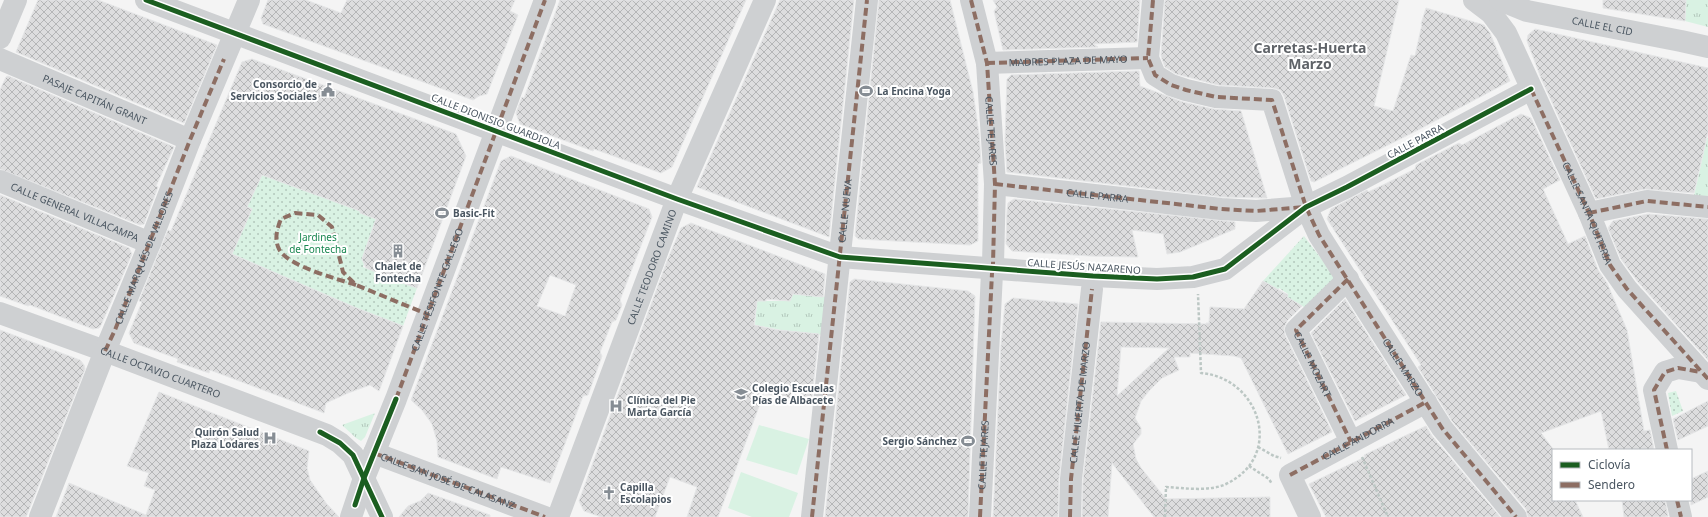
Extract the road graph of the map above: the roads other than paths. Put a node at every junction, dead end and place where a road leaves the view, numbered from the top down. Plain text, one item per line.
1 (16, 0) edge
2 (146, 0) edge
3 (249, 0) edge
4 (545, 0) edge
5 (765, 0) edge
6 (867, 0) edge
7 (971, 0) edge
8 (1153, 0) edge
9 (1474, 0) edge
10 (1500, 0) edge
11 (1527, 11) junction
12 (1506, 33) junction
13 (235, 34) junction
14 (0, 38) edge
15 (1708, 47) edge
16 (1148, 58) junction
17 (0, 59) edge
18 (987, 64) junction
19 (1531, 89) junction
20 (495, 130) junction
21 (190, 140) junction
22 (0, 181) edge
23 (994, 184) junction
24 (677, 199) junction
25 (1306, 207) junction
26 (1708, 207) edge
27 (1589, 213) junction
28 (150, 243) junction
29 (840, 257) junction
30 (1348, 280) junction
31 (1092, 289) dead end
32 (0, 313) edge
33 (105, 351) junction
34 (1704, 375) edge
35 (1426, 402) junction
36 (1351, 442) junction
37 (1667, 449) edge
38 (374, 452) junction
39 (364, 478) junction
40 (1677, 501) edge
41 (353, 511) edge
42 (40, 517) edge
43 (382, 517) edge
44 (545, 517) edge
45 (558, 517) edge
46 (812, 517) edge
47 (980, 517) edge
48 (1070, 517) edge
49 (1310, 517) edge
50 (1516, 517) edge
51 (1681, 517) edge

1 - 14 street
2 - 13 street, CALLE DIONISIO GUARDIOLA
3 - 13 street, CALLE MARQUÉS DE VILLORES
4 - 20 street, CALLE TESIFONTE GALLEGO
5 - 24 street, CALLE TEODORO CAMINO
6 - 29 street, CALLE NUEVA
7 - 18 street, CALLE TEJARES
8 - 16 street
9 - 12 street, CALLE SANTA QUITERIA
10 - 11 street, CALLE EL CID
11 - 12 street
11 - 15 street, CALLE EL CID
12 - 19 street, CALLE SANTA QUITERIA
13 - 20 street, CALLE DIONISIO GUARDIOLA
13 - 21 street, CALLE MARQUÉS DE VILLORES
16 - 18 street, MADRES PLAZA DE MAYO
16 - 25 street, CALLE MARZO
17 - 21 street, PASAJE CAPITÁN GRANT
18 - 23 street, CALLE TEJARES
19 - 25 street, CALLE PARRA
19 - 27 street, CALLE SANTA QUITERIA
20 - 24 street, CALLE DIONISIO GUARDIOLA
20 - 38 street, CALLE TESIFONTE GALLEGO
21 - 28 street, CALLE MARQUÉS DE VILLORES
22 - 28 street, CALLE GENERAL VILLACAMPA
23 - 25 street, CALLE PARRA
23 - 47 street, CALLE TEJARES
24 - 29 street, CALLE DIONISIO GUARDIOLA
24 - 45 street, CALLE TEODORO CAMINO
25 - 29 street, CALLE JESÚS NAZARENO
25 - 30 street, CALLE MARZO
26 - 27 street
27 - 34 street, CALLE SANTA QUITERIA
28 - 33 street, CALLE MARQUÉS DE VILLORES
29 - 46 street, CALLE NUEVA
30 - 35 street, CALLE MARZO
30 - 36 street, CALLE MOZART
31 - 48 street, CALLE HUERTA DE MARZO
32 - 33 street, CALLE OCTAVIO CUARTERO
33 - 39 street, CALLE OCTAVIO CUARTERO
33 - 42 street, CALLE MARQUÉS DE VILLORES
34 - 37 street, CALLE SANTA QUITERIA
35 - 36 street, CALLE ANDORRA
35 - 50 street, CALLE MARZO
36 - 49 street, CALLE ANDORRA
38 - 39 street, CALLE TESIFONTE GALLEGO
38 - 44 street, CALLE SAN JOSÉ DE CALASANZ
39 - 41 street, CALLE TESIFONTE GALLEGO
39 - 43 street, CALLE OCTAVIO CUARTERO
40 - 51 street

